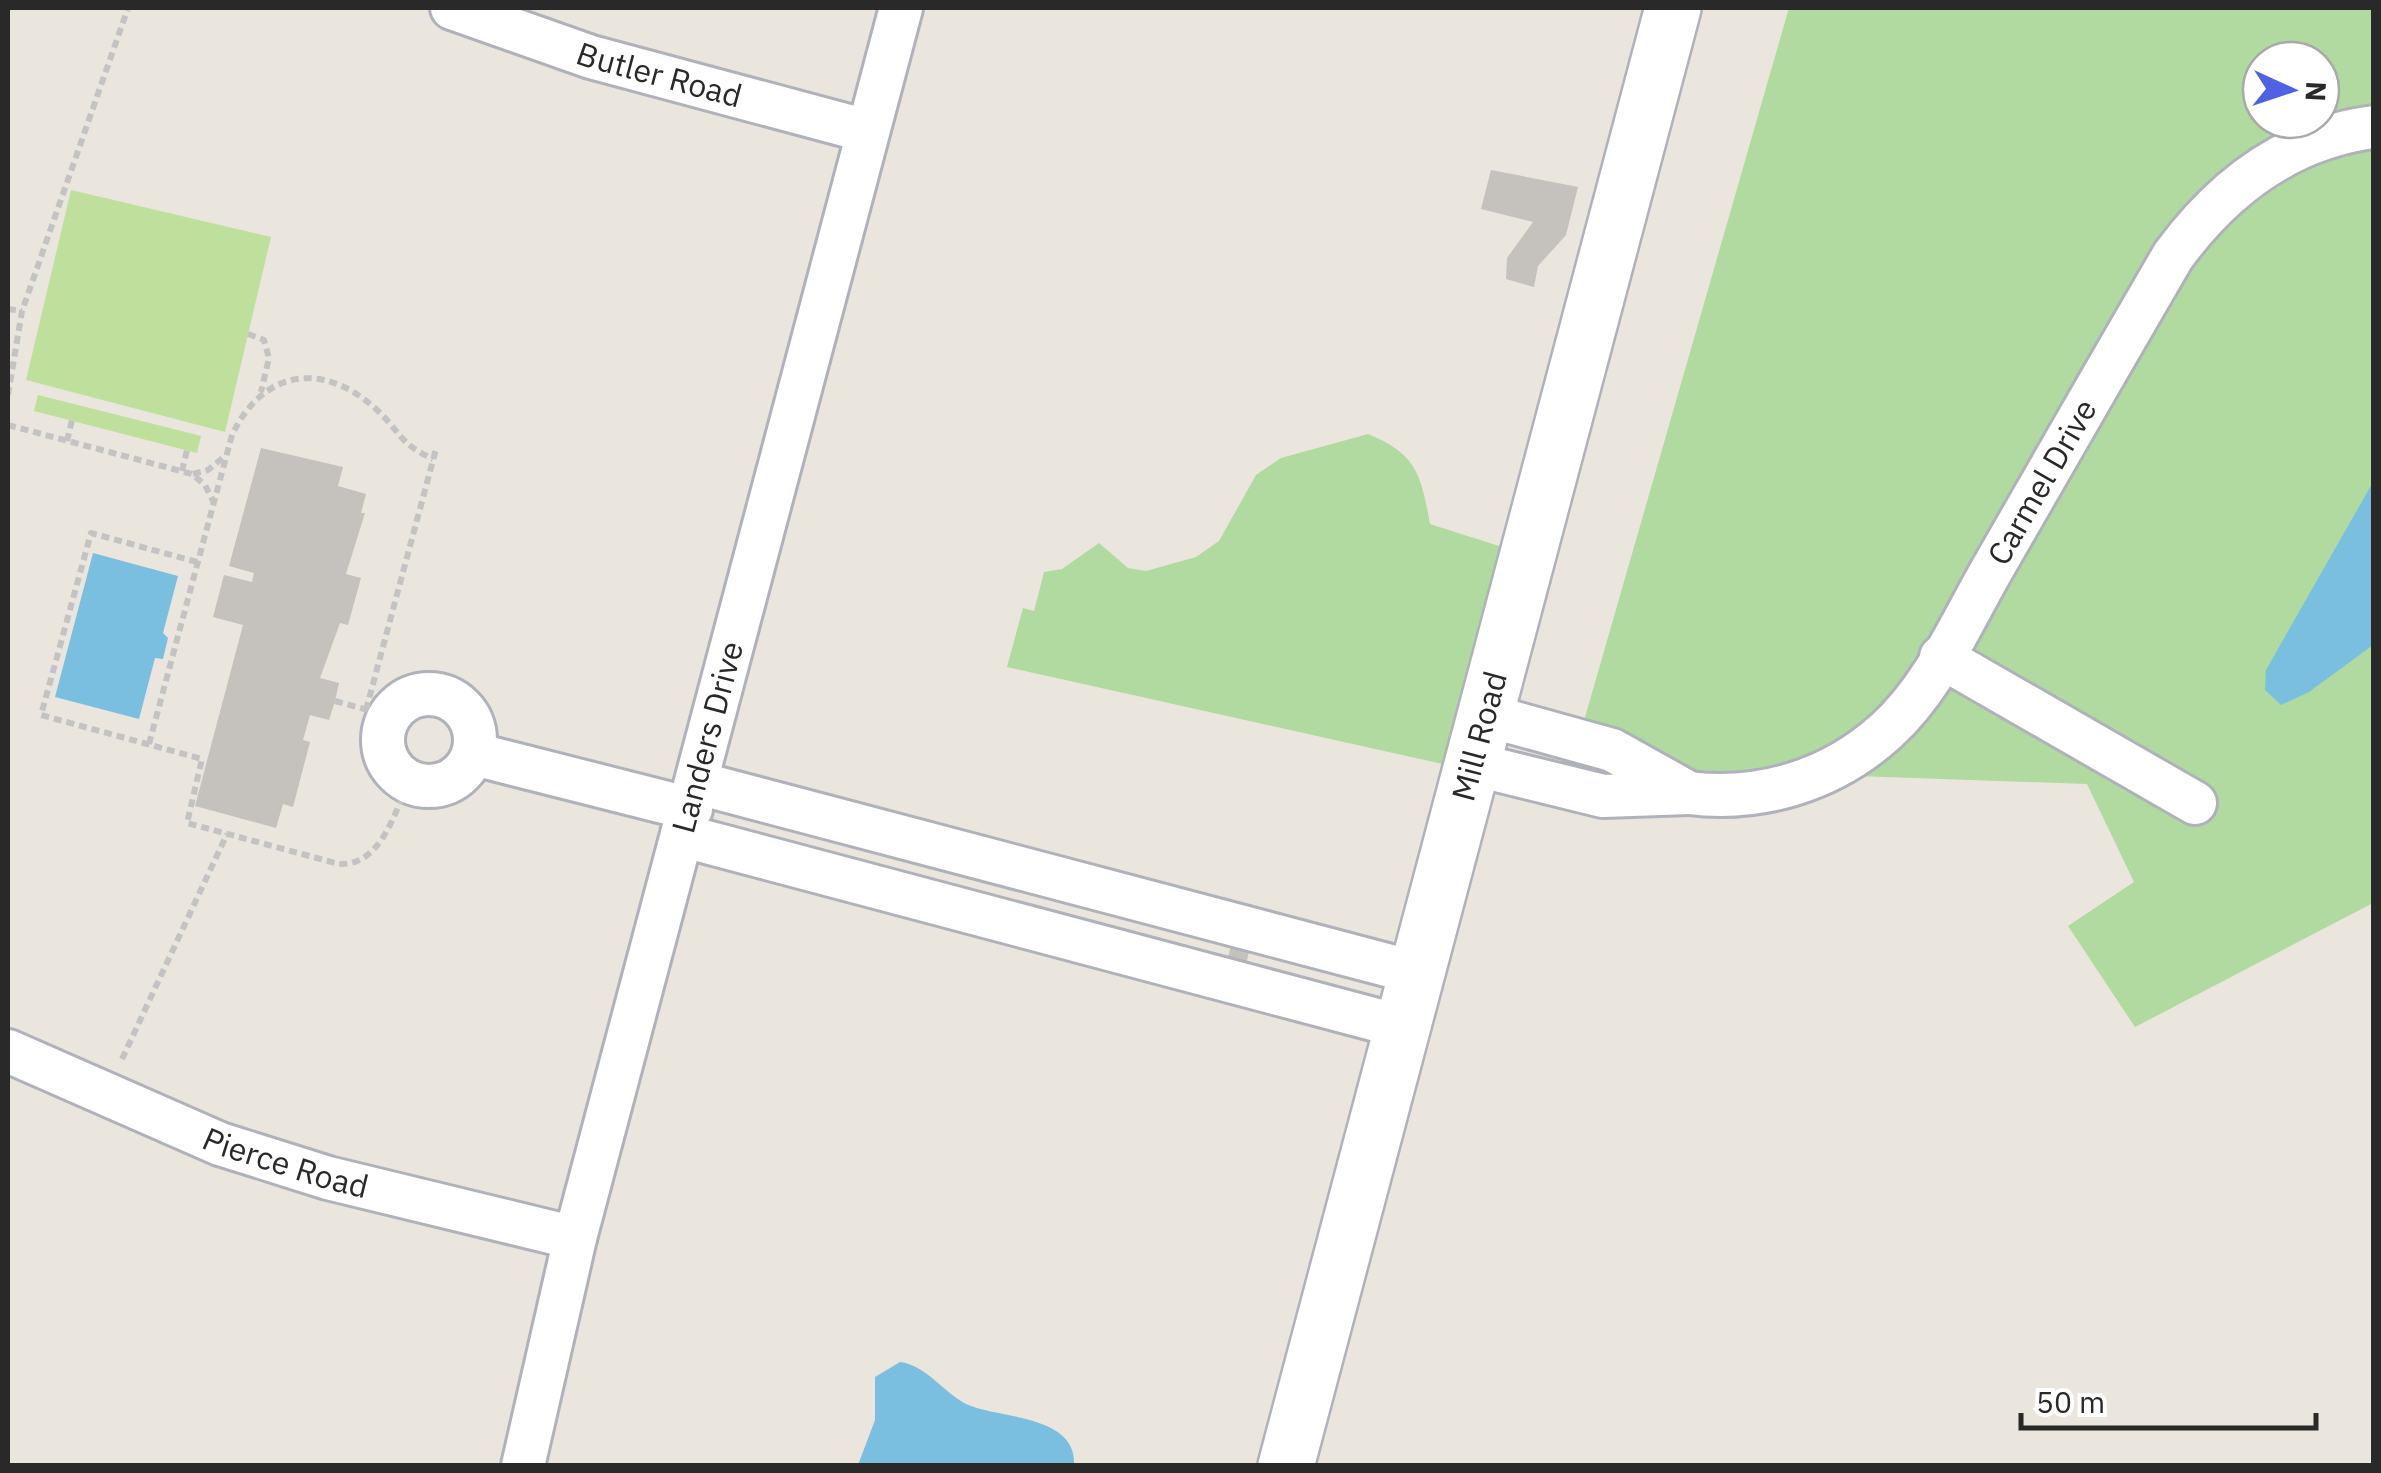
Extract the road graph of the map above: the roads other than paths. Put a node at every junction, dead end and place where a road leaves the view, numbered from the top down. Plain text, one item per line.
1 (452, 8) edge
2 (901, 8) edge
3 (1673, 8) edge
4 (2374, 127) edge
5 (866, 131) junction
6 (1941, 657) junction
7 (1480, 740) junction
8 (474, 754) junction
9 (2195, 804) dead end
10 (691, 809) junction
11 (1417, 973) junction
12 (1403, 1027) junction
13 (8, 1051) edge
14 (576, 1238) junction
15 (523, 1466) edge
16 (1286, 1466) edge

1 - 5 street, Butler Road
2 - 5 street, Landers Drive
3 - 7 street, Mill Road
4 - 6 street, Carmel Drive
5 - 10 street, Landers Drive
6 - 7 street, Carmel Drive
6 - 9 street
7 - 11 street, Mill Road
8 - 8 street
8 - 10 street
10 - 11 street
10 - 12 street
10 - 14 street, Landers Drive
11 - 12 street, Mill Road
12 - 16 street, Mill Road
13 - 14 street, Pierce Road
14 - 15 street, Landers Drive

